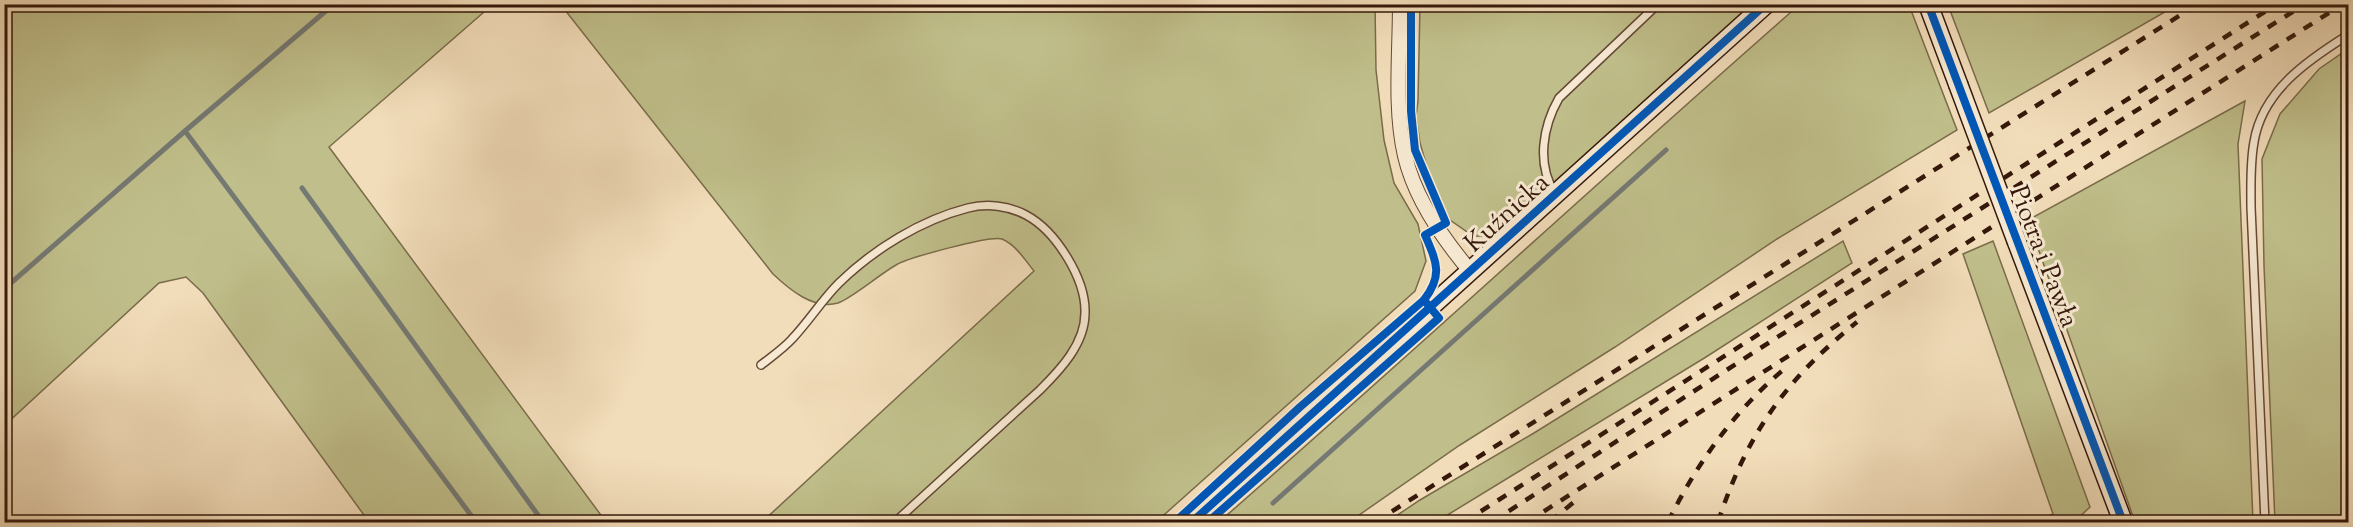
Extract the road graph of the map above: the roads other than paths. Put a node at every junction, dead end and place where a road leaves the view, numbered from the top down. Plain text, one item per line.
1 (1400, 4) edge
2 (1658, 4) edge
3 (1766, 4) edge
4 (1928, 4) edge
5 (2349, 35) edge
6 (1556, 195) junction
7 (1471, 272) junction
8 (760, 365) dead end
9 (895, 522) edge
10 (1192, 522) edge
11 (2123, 522) edge
12 (2265, 522) edge

1 - 7 street
2 - 6 lane
3 - 6 street, Kuźnicka
4 - 11 street, Piotra i Pawła, bridge
5 - 12 lane
6 - 7 street, Kuźnicka
7 - 10 street, Kuźnicka
8 - 9 lane

